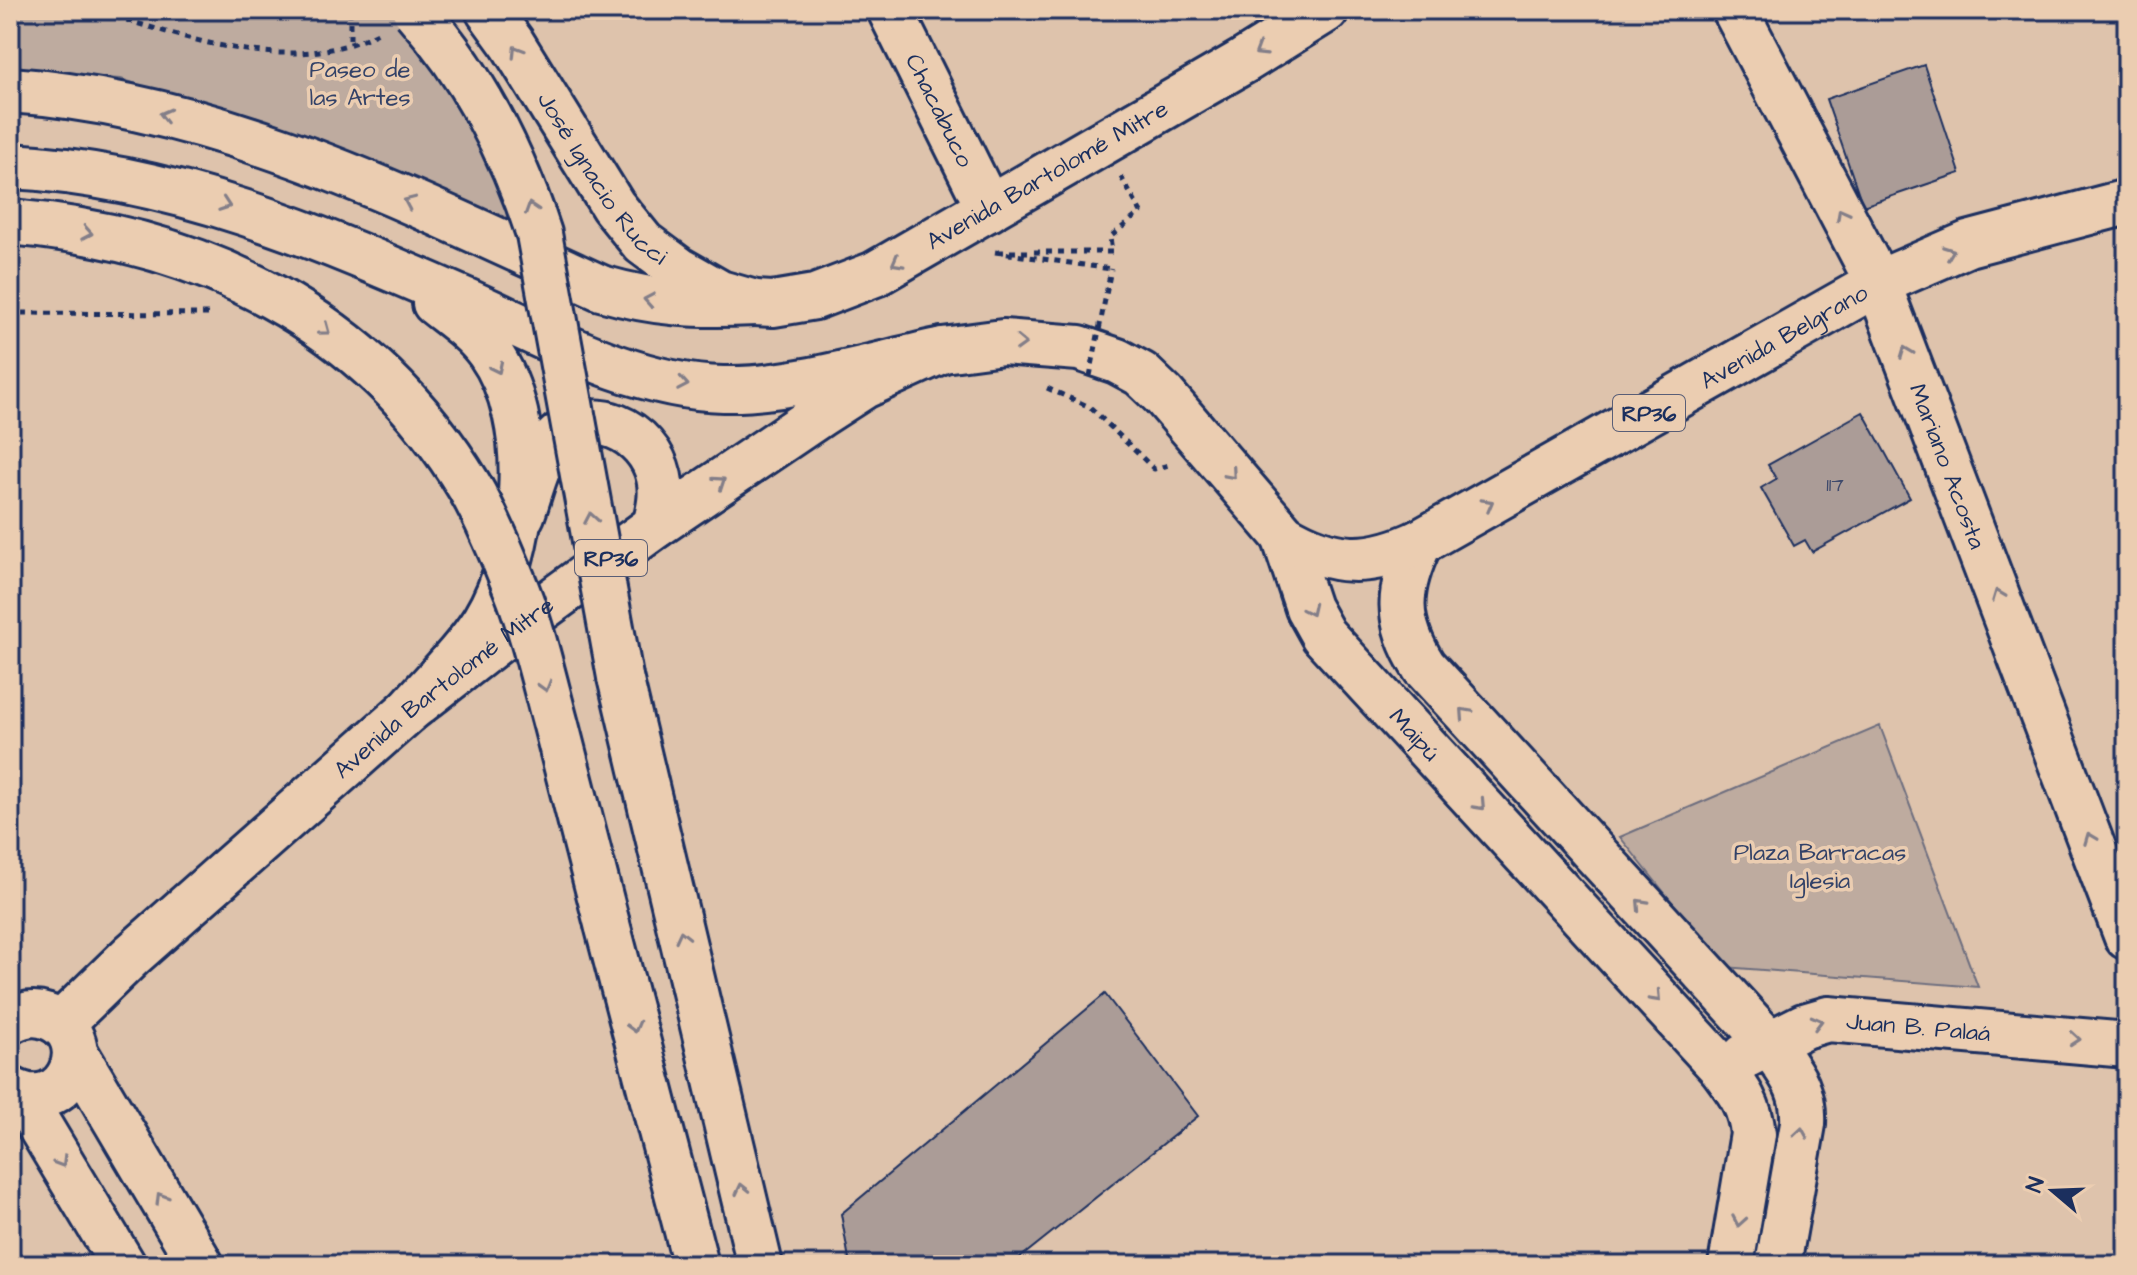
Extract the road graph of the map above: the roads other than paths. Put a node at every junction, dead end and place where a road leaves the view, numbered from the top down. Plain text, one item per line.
1 (488, 10) edge
2 (890, 10) edge
3 (1326, 10) edge
4 (1735, 10) edge
5 (399, 20) edge
6 (27, 91) edge
7 (24, 166) edge
8 (2127, 202) edge
9 (989, 209) junction
10 (10, 222) edge
11 (377, 262) junction
12 (1878, 283) junction
13 (755, 303) junction
14 (943, 350) junction
15 (655, 526) junction
16 (516, 535) junction
17 (1284, 536) junction
18 (1420, 542) junction
19 (409, 710) junction
20 (2127, 937) edge
21 (12, 1014) edge
22 (68, 1038) junction
23 (1770, 1044) junction
24 (2127, 1045) edge
25 (1721, 1067) junction
26 (14, 1094) edge
27 (123, 1265) edge
28 (201, 1265) edge
29 (696, 1265) edge
30 (760, 1265) edge
31 (1731, 1265) edge
32 (1778, 1265) edge

13 -> 1 main road, José Ignacio Rucci
2 - 9 main road, Chacabuco
3 -> 9 main road, Avenida Bartolomé Mitre
12 -> 4 main road, Mariano Acosta
30 -> 5 main road, bridge
13 -> 6 main road, Avenida Bartolomé Mitre
7 -> 11 main road
12 -> 8 main road, Avenida Belgrano / RP36
9 -> 13 main road, Avenida Bartolomé Mitre
10 -> 29 main road, bridge
11 -> 14 main road
11 -> 16 main road
18 -> 12 main road, Avenida Belgrano / RP36
20 -> 12 main road, Mariano Acosta
15 -> 14 main road, Avenida Bartolomé Mitre / RP36
14 -> 17 main road, Maipú / RP36
15 - 16 main road
15 - 19 main road, Avenida Bartolomé Mitre / RP36
16 - 19 main road
17 - 18 main road, Avenida Belgrano / RP36
17 -> 25 main road, Maipú
23 -> 18 main road
19 - 22 main road, Avenida Bartolomé Mitre / RP36
21 - 22 main road
22 - 26 main road, RP36
28 -> 22 main road
23 -> 24 main road, Juan B. Palaá
23 - 25 main road, Juan B. Palaá
32 -> 23 main road
25 -> 31 main road, Maipú
26 -> 27 main road

